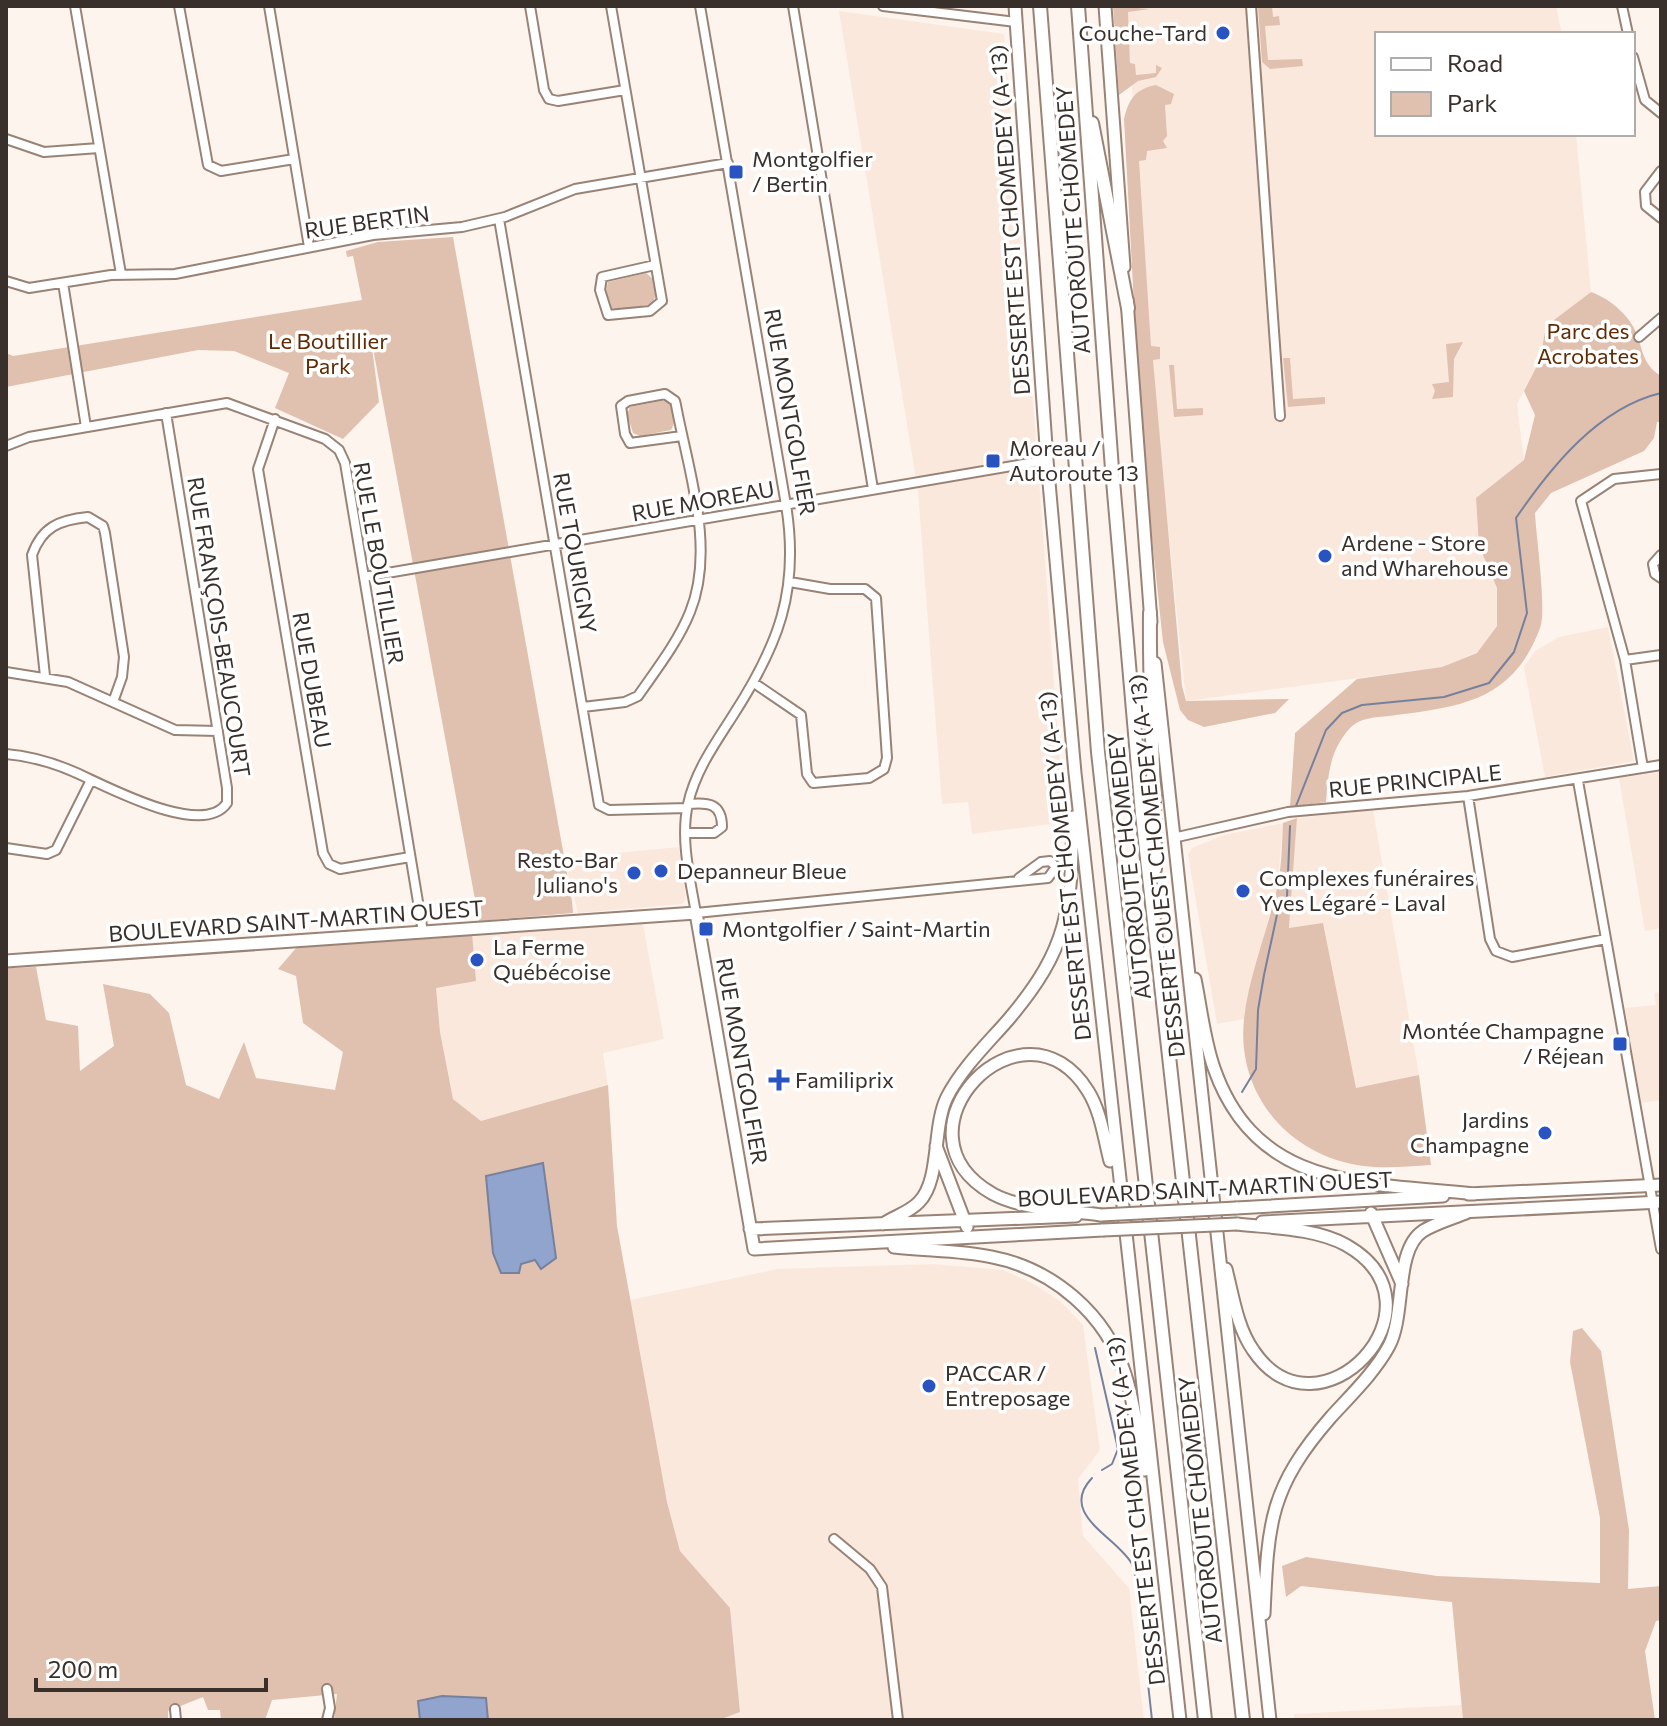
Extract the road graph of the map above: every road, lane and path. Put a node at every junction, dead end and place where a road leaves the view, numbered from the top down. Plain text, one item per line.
1 (75, 6) edge
2 (179, 6) edge
3 (269, 6) edge
4 (530, 6) edge
5 (611, 6) edge
6 (700, 6) edge
7 (793, 6) edge
8 (883, 6) edge
9 (1015, 6) edge
10 (1078, 6) edge
11 (1105, 6) edge
12 (1251, 6) edge
13 (1622, 6) edge
14 (1040, 7) edge
15 (1016, 22) junction
16 (1628, 32) edge
17 (1635, 64) edge
18 (1084, 88) junction
19 (625, 90) junction
20 (1661, 113) edge
21 (6, 139) edge
22 (99, 148) junction
23 (294, 159) junction
24 (728, 163) junction
25 (1661, 171) edge
26 (641, 178) junction
27 (1661, 218) edge
28 (499, 219) junction
29 (309, 247) junction
30 (655, 265) junction
31 (121, 274) junction
32 (6, 281) edge
33 (63, 283) junction
34 (1128, 308) junction
35 (1661, 318) edge
36 (1639, 337) dead end
37 (166, 413) junction
38 (1280, 416) dead end
39 (275, 419) junction
40 (86, 427) junction
41 (682, 436) junction
42 (6, 446) edge
43 (1047, 460) junction
44 (1661, 474) edge
45 (873, 489) junction
46 (786, 505) junction
47 (698, 521) junction
48 (555, 545) junction
49 (1661, 555) edge
50 (364, 577) junction
51 (1661, 578) edge
52 (790, 582) junction
53 (1150, 613) junction
54 (1661, 655) edge
55 (1625, 660) junction
56 (6, 672) edge
57 (45, 676) junction
58 (754, 683) junction
59 (113, 702) junction
60 (583, 707) junction
61 (218, 731) junction
62 (6, 754) edge
63 (1661, 765) edge
64 (1643, 768) junction
65 (1075, 773) junction
66 (91, 780) junction
67 (1578, 781) junction
68 (1468, 796) junction
69 (688, 806) junction
70 (685, 833) junction
71 (1173, 838) junction
72 (6, 848) edge
73 (410, 857) junction
74 (1019, 878) dead end
75 (696, 913) junction
76 (1183, 928) junction
77 (423, 932) junction
78 (1155, 932) junction
79 (1606, 939) junction
80 (6, 961) edge
81 (935, 1146) junction
82 (1656, 1185) edge
83 (1475, 1194) junction
84 (1366, 1201) junction
85 (1657, 1202) edge
86 (1121, 1204) junction
87 (1468, 1212) junction
88 (1101, 1215) junction
89 (1373, 1216) junction
90 (965, 1222) junction
91 (883, 1224) junction
92 (1237, 1224) junction
93 (750, 1229) junction
94 (1216, 1234) junction
95 (972, 1237) junction
96 (870, 1243) junction
97 (754, 1249) joint
98 (1661, 1249) edge
99 (1402, 1284) junction
100 (834, 1539) dead end
101 (1161, 1552) junction
102 (1263, 1650) junction
103 (327, 1689) dead end
104 (175, 1709) dead end
105 (176, 1720) edge
106 (327, 1720) edge
107 (898, 1720) edge
108 (1180, 1720) edge
109 (1205, 1720) edge
110 (1243, 1720) edge
111 (1270, 1720) edge

1 - 22 street
2 - 23 street
3 - 23 street
4 - 19 street
5 - 19 street
6 - 24 street, RUE MONTGOLFIER
7 - 45 street
8 - 15 street
9 - 15 main road, DESSERTE EST CHOMEDEY (A-13)
10 - 18 highway, AUTOROUTE CHOMEDEY
11 - 34 main road, DESSERTE OUEST CHOMEDEY (A-13)
12 - 38 street
13 - 16 street
14 - 109 highway, AUTOROUTE CHOMEDEY
15 - 43 main road, DESSERTE EST CHOMEDEY (A-13)
17 - 20 street
18 - 34 highway
18 - 78 highway, AUTOROUTE CHOMEDEY
19 - 26 street
21 - 22 street
22 - 31 street
23 - 29 street
24 - 26 street, RUE BERTIN
24 - 46 street, RUE MONTGOLFIER
25 - 27 street
26 - 28 street, RUE BERTIN
26 - 30 street
28 - 29 street, RUE BERTIN
28 - 48 street, RUE TOURIGNY
29 - 31 street, RUE BERTIN
30 - 30 street
31 - 33 street, RUE BERTIN
32 - 33 street, RUE BERTIN
33 - 40 street
34 - 53 main road, DESSERTE OUEST CHOMEDEY (A-13)
35 - 36 street
37 - 39 street, RUE LE BOUTILLIER
37 - 40 street, RUE LE BOUTILLIER
37 - 61 street, RUE FRANÇOIS-BEAUCOURT
39 - 50 street, RUE LE BOUTILLIER
39 - 73 street, RUE DUBEAU
40 - 42 street, RUE LE BOUTILLIER
41 - 41 street
41 - 47 street
43 - 45 street, RUE MOREAU
43 - 65 main road, DESSERTE EST CHOMEDEY (A-13)
44 - 55 street
45 - 46 street, RUE MOREAU
46 - 47 street, RUE MOREAU
46 - 52 street, RUE MONTGOLFIER
47 - 48 street, RUE MOREAU
47 - 60 street
48 - 50 street, RUE MOREAU
48 - 60 street, RUE TOURIGNY
49 - 51 street
50 - 73 street, RUE LE BOUTILLIER
52 - 58 street, RUE MONTGOLFIER
52 - 58 street
53 - 71 main road, DESSERTE OUEST CHOMEDEY (A-13)
53 - 78 highway
54 - 55 street
55 - 64 street
56 - 57 street
57 - 59 street
57 - 59 street
58 - 69 street, RUE MONTGOLFIER
59 - 61 street
60 - 69 street, RUE TOURIGNY
61 - 66 street, RUE FRANÇOIS-BEAUCOURT
62 - 66 street, RUE FRANÇOIS-BEAUCOURT
63 - 64 street, RUE PRINCIPALE
64 - 67 street, RUE PRINCIPALE
65 - 81 main road
65 - 86 main road, DESSERTE EST CHOMEDEY (A-13)
66 - 72 street
67 - 68 street, RUE PRINCIPALE
67 - 79 street
68 - 71 street, RUE PRINCIPALE
68 - 79 street
69 - 70 street, RUE MONTGOLFIER
69 - 70 street
70 - 75 street, RUE MONTGOLFIER
71 - 76 main road, DESSERTE OUEST CHOMEDEY (A-13)
73 - 77 street, RUE LE BOUTILLIER
74 - 75 street, BOULEVARD SAINT-MARTIN OUEST
75 - 77 main road, BOULEVARD SAINT-MARTIN OUEST
75 - 93 main road, RUE MONTGOLFIER
76 - 83 main road
76 - 94 main road, DESSERTE OUEST CHOMEDEY (A-13)
77 - 80 main road, BOULEVARD SAINT-MARTIN OUEST
78 - 110 highway, AUTOROUTE CHOMEDEY
79 - 82 street
81 - 90 main road
81 - 91 main road
82 - 83 main road, BOULEVARD SAINT-MARTIN OUEST
82 - 85 street
83 - 84 main road, BOULEVARD SAINT-MARTIN OUEST
84 - 88 main road, BOULEVARD SAINT-MARTIN OUEST, bridge
84 - 89 main road
85 - 87 main road, BOULEVARD SAINT-MARTIN OUEST
85 - 98 street
86 - 88 main road
86 - 101 main road, DESSERTE EST CHOMEDEY (A-13)
87 - 89 main road, BOULEVARD SAINT-MARTIN OUEST
87 - 99 main road
88 - 90 main road, BOULEVARD SAINT-MARTIN OUEST
89 - 92 main road, BOULEVARD SAINT-MARTIN OUEST
89 - 99 main road
90 - 91 main road, BOULEVARD SAINT-MARTIN OUEST
90 - 95 main road
91 - 93 main road, BOULEVARD SAINT-MARTIN OUEST
92 - 94 main road
92 - 95 main road, BOULEVARD SAINT-MARTIN OUEST, bridge
93 - 97 main road, RUE MONTGOLFIER
94 - 102 main road, DESSERTE OUEST CHOMEDEY (A-13)
95 - 96 main road, BOULEVARD SAINT-MARTIN OUEST
96 - 97 main road, BOULEVARD SAINT-MARTIN OUEST
96 - 101 main road
99 - 102 main road
100 - 107 street
101 - 108 main road, DESSERTE EST CHOMEDEY (A-13)
102 - 111 main road, DESSERTE OUEST CHOMEDEY (A-13)
103 - 106 street
104 - 105 street

